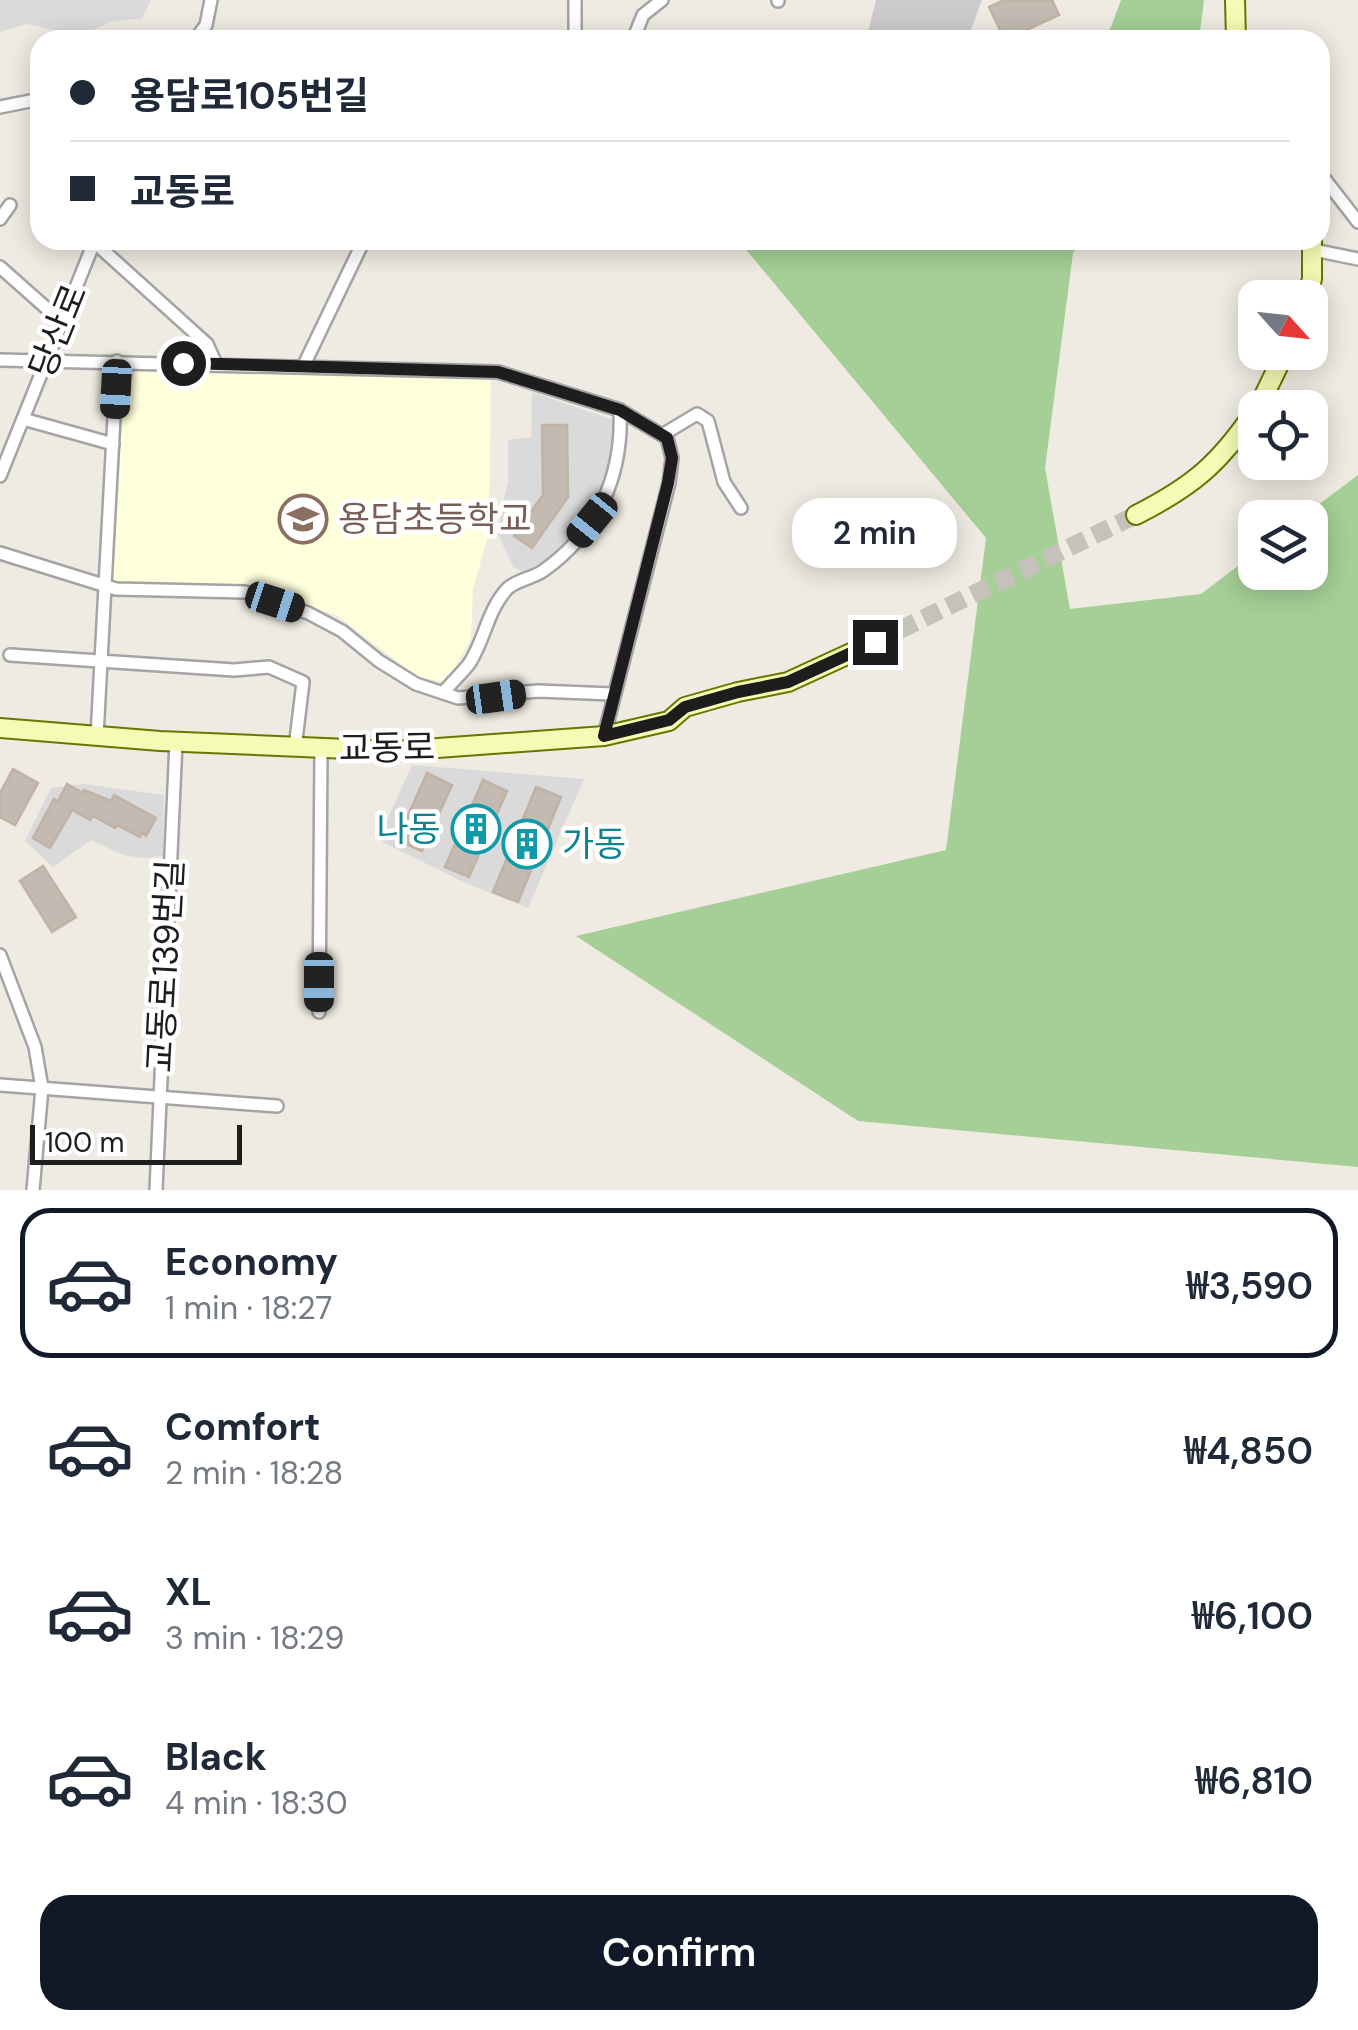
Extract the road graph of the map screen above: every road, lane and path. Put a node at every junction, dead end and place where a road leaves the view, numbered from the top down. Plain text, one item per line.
1 (210, 0) edge
2 (575, 0) edge
3 (662, 0) edge
4 (1235, 0) edge
5 (203, 30) edge
6 (575, 30) edge
7 (636, 30) edge
8 (1236, 30) edge
9 (30, 101) edge
10 (0, 107) edge
11 (1330, 186) edge
12 (10, 205) dead end
13 (0, 219) edge
14 (1358, 222) edge
15 (90, 250) edge
16 (104, 250) edge
17 (359, 250) edge
18 (1312, 250) edge
19 (1329, 250) edge
20 (1358, 259) edge
21 (0, 267) edge
22 (1308, 280) edge
23 (62, 322) junction
24 (47, 359) junction
25 (0, 360) edge
26 (117, 361) junction
27 (216, 364) junction
28 (304, 367) junction
29 (620, 410) junction
30 (23, 420) junction
31 (662, 435) junction
32 (1238, 436) edge
33 (112, 444) junction
34 (0, 476) edge
35 (741, 508) dead end
36 (1136, 515) tunnel mouth
37 (0, 553) edge
38 (104, 586) junction
39 (875, 642) tunnel mouth
40 (10, 656) dead end
41 (101, 660) junction
42 (443, 693) junction
43 (612, 694) junction
44 (0, 728) edge
45 (97, 736) junction
46 (604, 736) junction
47 (176, 742) junction
48 (295, 748) junction
49 (321, 748) junction
50 (0, 955) edge
51 (319, 1012) dead end
52 (0, 1085) edge
53 (42, 1088) junction
54 (159, 1097) junction
55 (277, 1106) dead end
56 (33, 1190) edge
57 (156, 1190) edge

1 - 5 street
2 - 6 street
3 - 7 street
4 - 8 street
9 - 10 street
11 - 14 street
12 - 13 street
15 - 23 street, 당산로
16 - 27 street, 당산로
17 - 28 street
18 - 22 street
19 - 20 street
21 - 23 street
23 - 24 street, 당산로
24 - 25 street
24 - 26 street
24 - 30 street, 당산로
26 - 27 street
26 - 33 street
27 - 28 street
28 - 29 street
29 - 31 street
29 - 42 street
30 - 33 street, 당산로
30 - 34 street, 당산로
31 - 35 street
31 - 43 street
32 - 36 street
33 - 38 street
37 - 38 street
38 - 41 street
38 - 42 street
39 - 46 street, 교동로
40 - 41 street
41 - 45 street
41 - 48 street
42 - 43 street
43 - 46 street
44 - 45 street, 교동로
45 - 47 street, 교동로
46 - 49 street, 교동로
47 - 48 street, 교동로
47 - 54 street, 교동로139번길
48 - 49 street, 교동로
49 - 51 street
50 - 53 street
52 - 53 street
53 - 54 street
53 - 56 street
54 - 55 street
54 - 57 street, 교동로139번길

